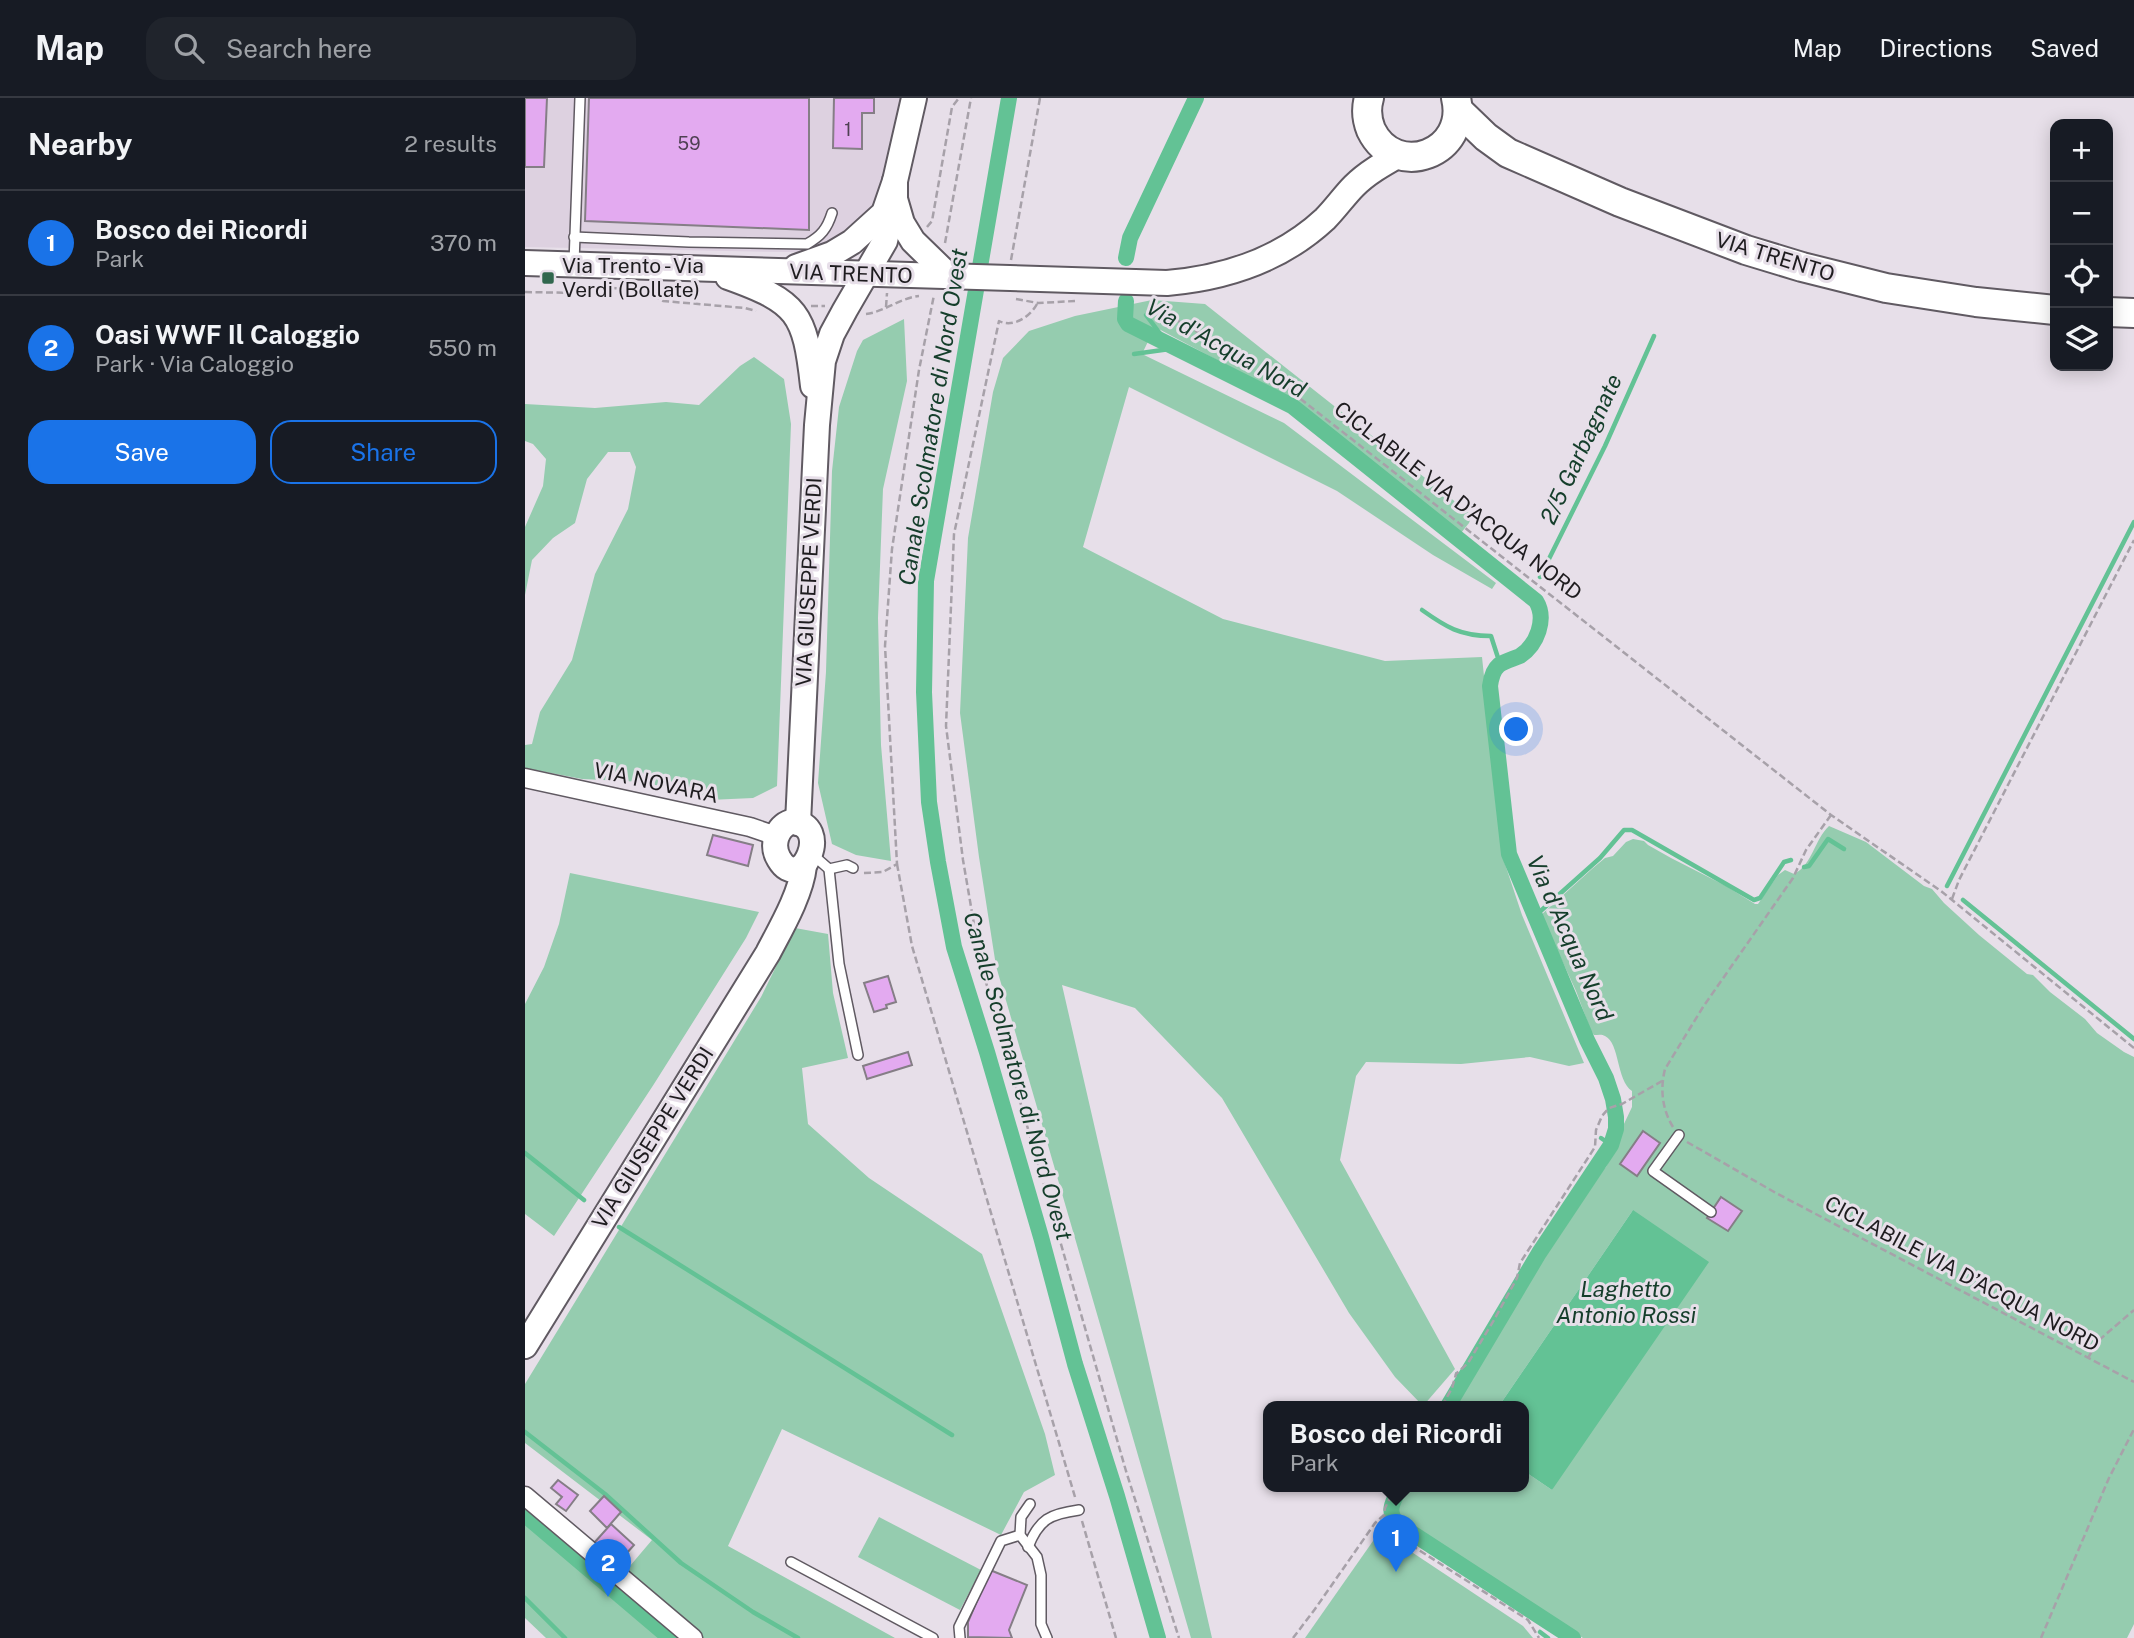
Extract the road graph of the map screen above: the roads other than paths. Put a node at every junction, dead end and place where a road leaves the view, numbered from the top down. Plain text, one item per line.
1 (580, 98) edge
2 (914, 98) edge
3 (1367, 100) edge
4 (1457, 104) edge
5 (1375, 137) junction
6 (1443, 145) junction
7 (1508, 153) junction
8 (1399, 155) junction
9 (1355, 185) junction
10 (891, 197) junction
11 (832, 213) dead end
12 (574, 237) junction
13 (525, 263) edge
14 (573, 265) junction
15 (706, 270) junction
16 (786, 272) junction
17 (867, 279) junction
18 (941, 282) junction
19 (2050, 309) edge
20 (2113, 312) edge
21 (2134, 313) edge
22 (811, 374) junction
23 (817, 425) junction
24 (525, 778) edge
25 (798, 822) junction
26 (776, 836) junction
27 (808, 864) junction
28 (850, 866) road end
29 (858, 1055) dead end
30 (1679, 1135) road end
31 (1711, 1212) dead end
32 (525, 1346) edge
33 (525, 1496) edge
34 (1030, 1504) dead end
35 (1079, 1510) road end
36 (1020, 1535) junction
37 (1028, 1547) junction
38 (791, 1562) dead end
39 (693, 1638) edge
40 (933, 1638) edge
41 (960, 1638) edge
42 (1047, 1638) edge

1 - 12 lane
2 - 10 street
3 - 5 main road
4 - 6 main road, VIA TRENTO
4 - 7 main road, VIA TRENTO
5 - 8 main road
5 - 9 street, VIA TRENTO
6 - 7 main road, VIA TRENTO
6 - 8 main road, VIA TRENTO
7 - 19 main road, VIA TRENTO
8 - 9 street, VIA TRENTO
9 - 18 street, VIA TRENTO
10 - 16 street
10 - 17 street
10 - 18 street
11 - 12 lane
12 - 14 lane
13 - 14 street, VIA TRENTO
14 - 15 street, VIA TRENTO
15 - 16 street, VIA TRENTO
15 - 22 street, VIA GIUSEPPE VERDI
16 - 17 street, VIA TRENTO
17 - 18 street, VIA TRENTO
17 - 22 street, VIA GIUSEPPE VERDI
17 - 23 street, VIA GIUSEPPE VERDI
20 - 21 main road
22 - 23 street, VIA GIUSEPPE VERDI
23 - 25 street, VIA GIUSEPPE VERDI
24 - 26 street, VIA NOVARA
25 - 26 street
25 - 27 street
26 - 27 street
27 - 28 lane
27 - 29 lane
27 - 32 street, VIA GIUSEPPE VERDI
30 - 31 lane
33 - 39 street
34 - 36 lane
35 - 37 lane
36 - 37 lane
36 - 41 lane
37 - 42 lane
38 - 40 lane

